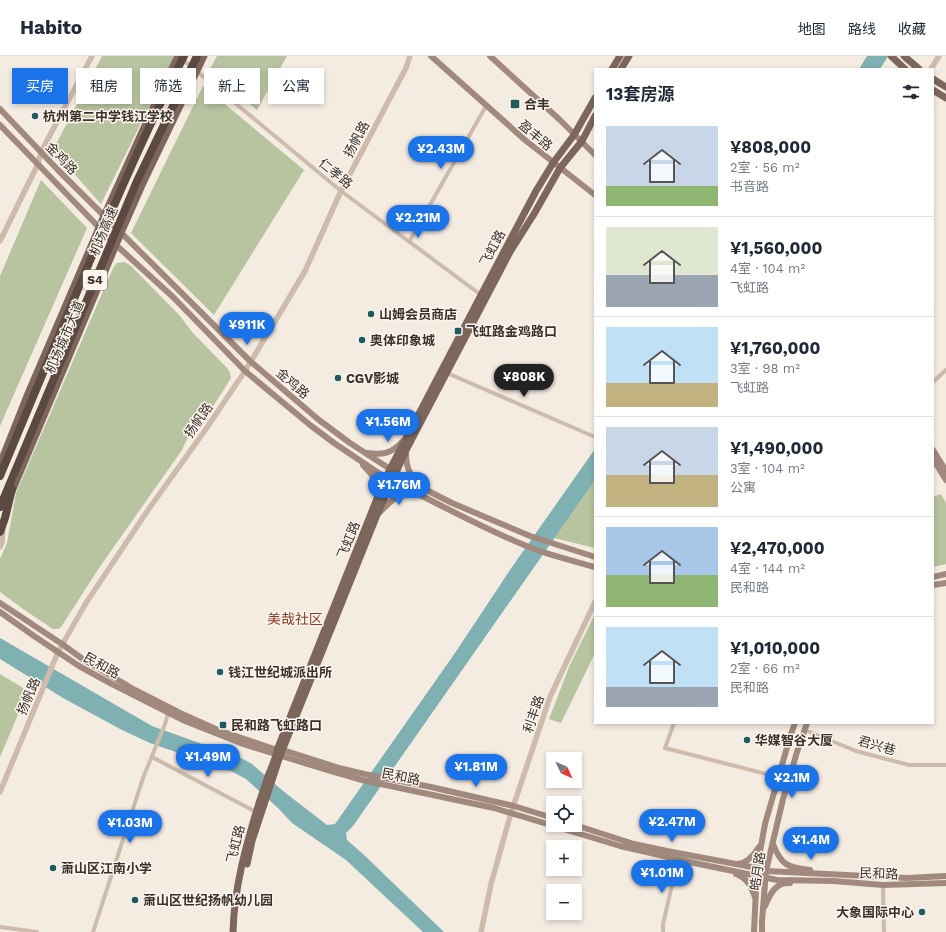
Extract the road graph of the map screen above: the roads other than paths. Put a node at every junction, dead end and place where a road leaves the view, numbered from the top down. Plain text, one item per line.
1 (92, 56) edge
2 (178, 56) edge
3 (184, 56) edge
4 (197, 56) edge
5 (204, 56) edge
6 (410, 56) edge
7 (430, 56) edge
8 (490, 56) edge
9 (620, 56) edge
10 (629, 56) edge
11 (904, 56) edge
12 (939, 56) edge
13 (892, 57) edge
14 (613, 68) edge
15 (622, 68) edge
16 (904, 68) edge
17 (919, 68) edge
18 (932, 68) edge
19 (197, 70) junction
20 (934, 80) edge
21 (946, 87) edge
22 (934, 91) edge
23 (946, 98) edge
24 (594, 100) edge
25 (486, 106) junction
26 (0, 109) edge
27 (594, 118) edge
28 (0, 125) edge
29 (574, 134) junction
30 (582, 141) junction
31 (41, 152) junction
32 (594, 154) edge
33 (553, 163) junction
34 (38, 164) junction
35 (560, 168) junction
36 (341, 191) junction
37 (594, 194) edge
38 (104, 216) junction
39 (99, 227) junction
40 (121, 233) junction
41 (0, 241) edge
42 (409, 242) junction
43 (116, 244) junction
44 (484, 297) junction
45 (250, 361) junction
46 (946, 370) edge
47 (245, 371) junction
48 (447, 373) junction
49 (934, 381) edge
50 (410, 432) junction
51 (594, 437) edge
52 (406, 450) junction
53 (364, 452) junction
54 (934, 452) edge
55 (357, 458) junction
56 (934, 461) edge
57 (0, 464) edge
58 (16, 469) junction
59 (946, 471) edge
60 (391, 475) junction
61 (0, 476) edge
62 (946, 480) edge
63 (432, 493) junction
64 (378, 496) junction
65 (422, 496) junction
66 (2, 510) edge
67 (377, 515) junction
68 (0, 520) edge
69 (0, 532) edge
70 (0, 547) edge
71 (594, 557) edge
72 (594, 567) edge
73 (946, 574) edge
74 (934, 576) edge
75 (946, 583) edge
76 (934, 585) edge
77 (0, 603) edge
78 (594, 604) edge
79 (0, 612) edge
80 (62, 644) junction
81 (58, 652) junction
82 (168, 713) junction
83 (674, 724) edge
84 (796, 724) edge
85 (807, 724) edge
86 (805, 730) junction
87 (279, 753) junction
88 (152, 757) junction
89 (946, 765) edge
90 (778, 776) junction
91 (0, 792) edge
92 (264, 798) junction
93 (514, 806) junction
94 (256, 812) junction
95 (511, 813) junction
96 (546, 816) edge
97 (582, 827) edge
98 (762, 842) junction
99 (773, 844) junction
100 (678, 858) junction
101 (732, 864) junction
102 (757, 868) junction
103 (725, 869) junction
104 (766, 874) junction
105 (757, 875) junction
106 (846, 875) junction
107 (946, 876) edge
108 (833, 882) junction
109 (946, 884) edge
110 (882, 885) junction
111 (755, 898) junction
112 (763, 911) junction
113 (0, 927) edge
114 (37, 932) edge
115 (93, 932) edge
116 (233, 932) edge
117 (237, 932) edge
118 (480, 932) edge
119 (663, 932) edge
120 (754, 932) edge
121 (762, 932) edge
122 (884, 932) edge

1 - 31 street
2 - 19 street, 仁孝路
2 - 38 main road, 机场城市大道
3 - 61 highway, 机场高速 / S4, bridge
4 - 58 highway, 机场高速 / S4, bridge
5 - 19 main road, 机场城市大道
6 - 36 street, 扬帆路
7 - 25 main road, 盈丰路
8 - 29 main road, 盈丰路
9 - 14 main road
10 - 15 main road
11 - 17 main road
12 - 18 street
13 - 16 main road
19 - 36 street, 仁孝路
19 - 40 main road, 机场城市大道
20 - 21 main road
22 - 23 main road
24 - 29 main road, 飞虹路
25 - 33 main road, 盈丰路
25 - 42 street
26 - 31 main road, 金鸡路
27 - 30 main road, 飞虹路
28 - 34 main road, 金鸡路
29 - 30 main road, 盈丰路
29 - 33 main road, 飞虹路
30 - 32 main road, 盈丰路
30 - 35 main road, 飞虹路
31 - 34 street
31 - 38 main road, 金鸡路
33 - 35 main road, 盈丰路
33 - 44 main road, 飞虹路
34 - 39 main road, 金鸡路
34 - 41 street
35 - 37 main road, 盈丰路
35 - 44 main road, 飞虹路
36 - 42 street, 仁孝路
36 - 45 street, 扬帆路
38 - 39 main road, 机场城市大道
38 - 40 main road, 金鸡路
39 - 43 main road, 金鸡路
39 - 57 main road, 机场城市大道
40 - 43 main road, 机场城市大道
40 - 45 main road, 金鸡路
42 - 44 street, 仁孝路
43 - 47 main road, 金鸡路
43 - 66 main road, 机场城市大道
44 - 48 main road, 飞虹路
44 - 50 main road, 飞虹路
45 - 47 street, 扬帆路
45 - 53 main road, 金鸡路
46 - 49 street
47 - 55 main road, 金鸡路
47 - 80 street, 扬帆路
48 - 51 street
48 - 52 main road, 飞虹路
50 - 53 main road
50 - 60 main road, 飞虹路
52 - 60 main road, 飞虹路
52 - 63 main road
53 - 60 main road, 金鸡路
54 - 59 main road
55 - 60 main road, 金鸡路
55 - 64 main road
56 - 62 main road
58 - 66 highway, 机场高速 / S4, bridge
58 - 69 highway, bridge
60 - 63 main road, 金鸡路
60 - 64 main road, 飞虹路
60 - 65 main road, 金鸡路
60 - 67 main road, 飞虹路
63 - 71 main road, 金鸡路
64 - 87 main road, 飞虹路
65 - 67 main road
65 - 72 main road, 金鸡路
66 - 68 main road, 机场城市大道
66 - 70 street
67 - 87 main road, 飞虹路
73 - 74 main road
75 - 76 main road
77 - 80 main road, 民和路
78 - 93 street, 利丰路
79 - 81 main road, 民和路
80 - 81 street, 扬帆路
80 - 87 main road, 民和路
81 - 82 main road, 民和路
81 - 91 street, 扬帆路
82 - 87 main road, 民和路
82 - 88 street
83 - 90 street
84 - 90 main road, 皓月路
85 - 86 main road, 皓月路
86 - 89 street, 君兴巷
86 - 99 main road, 皓月路
87 - 92 main road, 飞虹路
87 - 93 main road, 民和路
87 - 95 main road, 民和路
88 - 94 street
88 - 115 street
90 - 98 main road, 皓月路
92 - 94 main road, 飞虹路
92 - 117 main road, 飞虹路
93 - 95 street, 利丰路
93 - 96 main road, 民和路
94 - 116 main road, 飞虹路
95 - 100 main road, 民和路
95 - 118 street, 利丰路
97 - 101 main road, 民和路
98 - 101 main road
98 - 102 main road, 皓月路
99 - 104 main road, 皓月路
99 - 106 main road
100 - 103 main road, 民和路
100 - 119 street
101 - 102 main road, 民和路
102 - 104 main road, 民和路
102 - 105 main road, 皓月路
103 - 105 main road, 民和路
103 - 111 main road
104 - 105 main road, 民和路
104 - 106 main road, 民和路
104 - 108 main road, 民和路
104 - 112 main road, 皓月路
105 - 111 main road, 皓月路
106 - 107 main road, 民和路
108 - 110 main road, 民和路
108 - 112 main road
109 - 110 main road, 民和路
110 - 122 street
111 - 120 main road, 皓月路
112 - 121 main road, 皓月路
113 - 114 street

